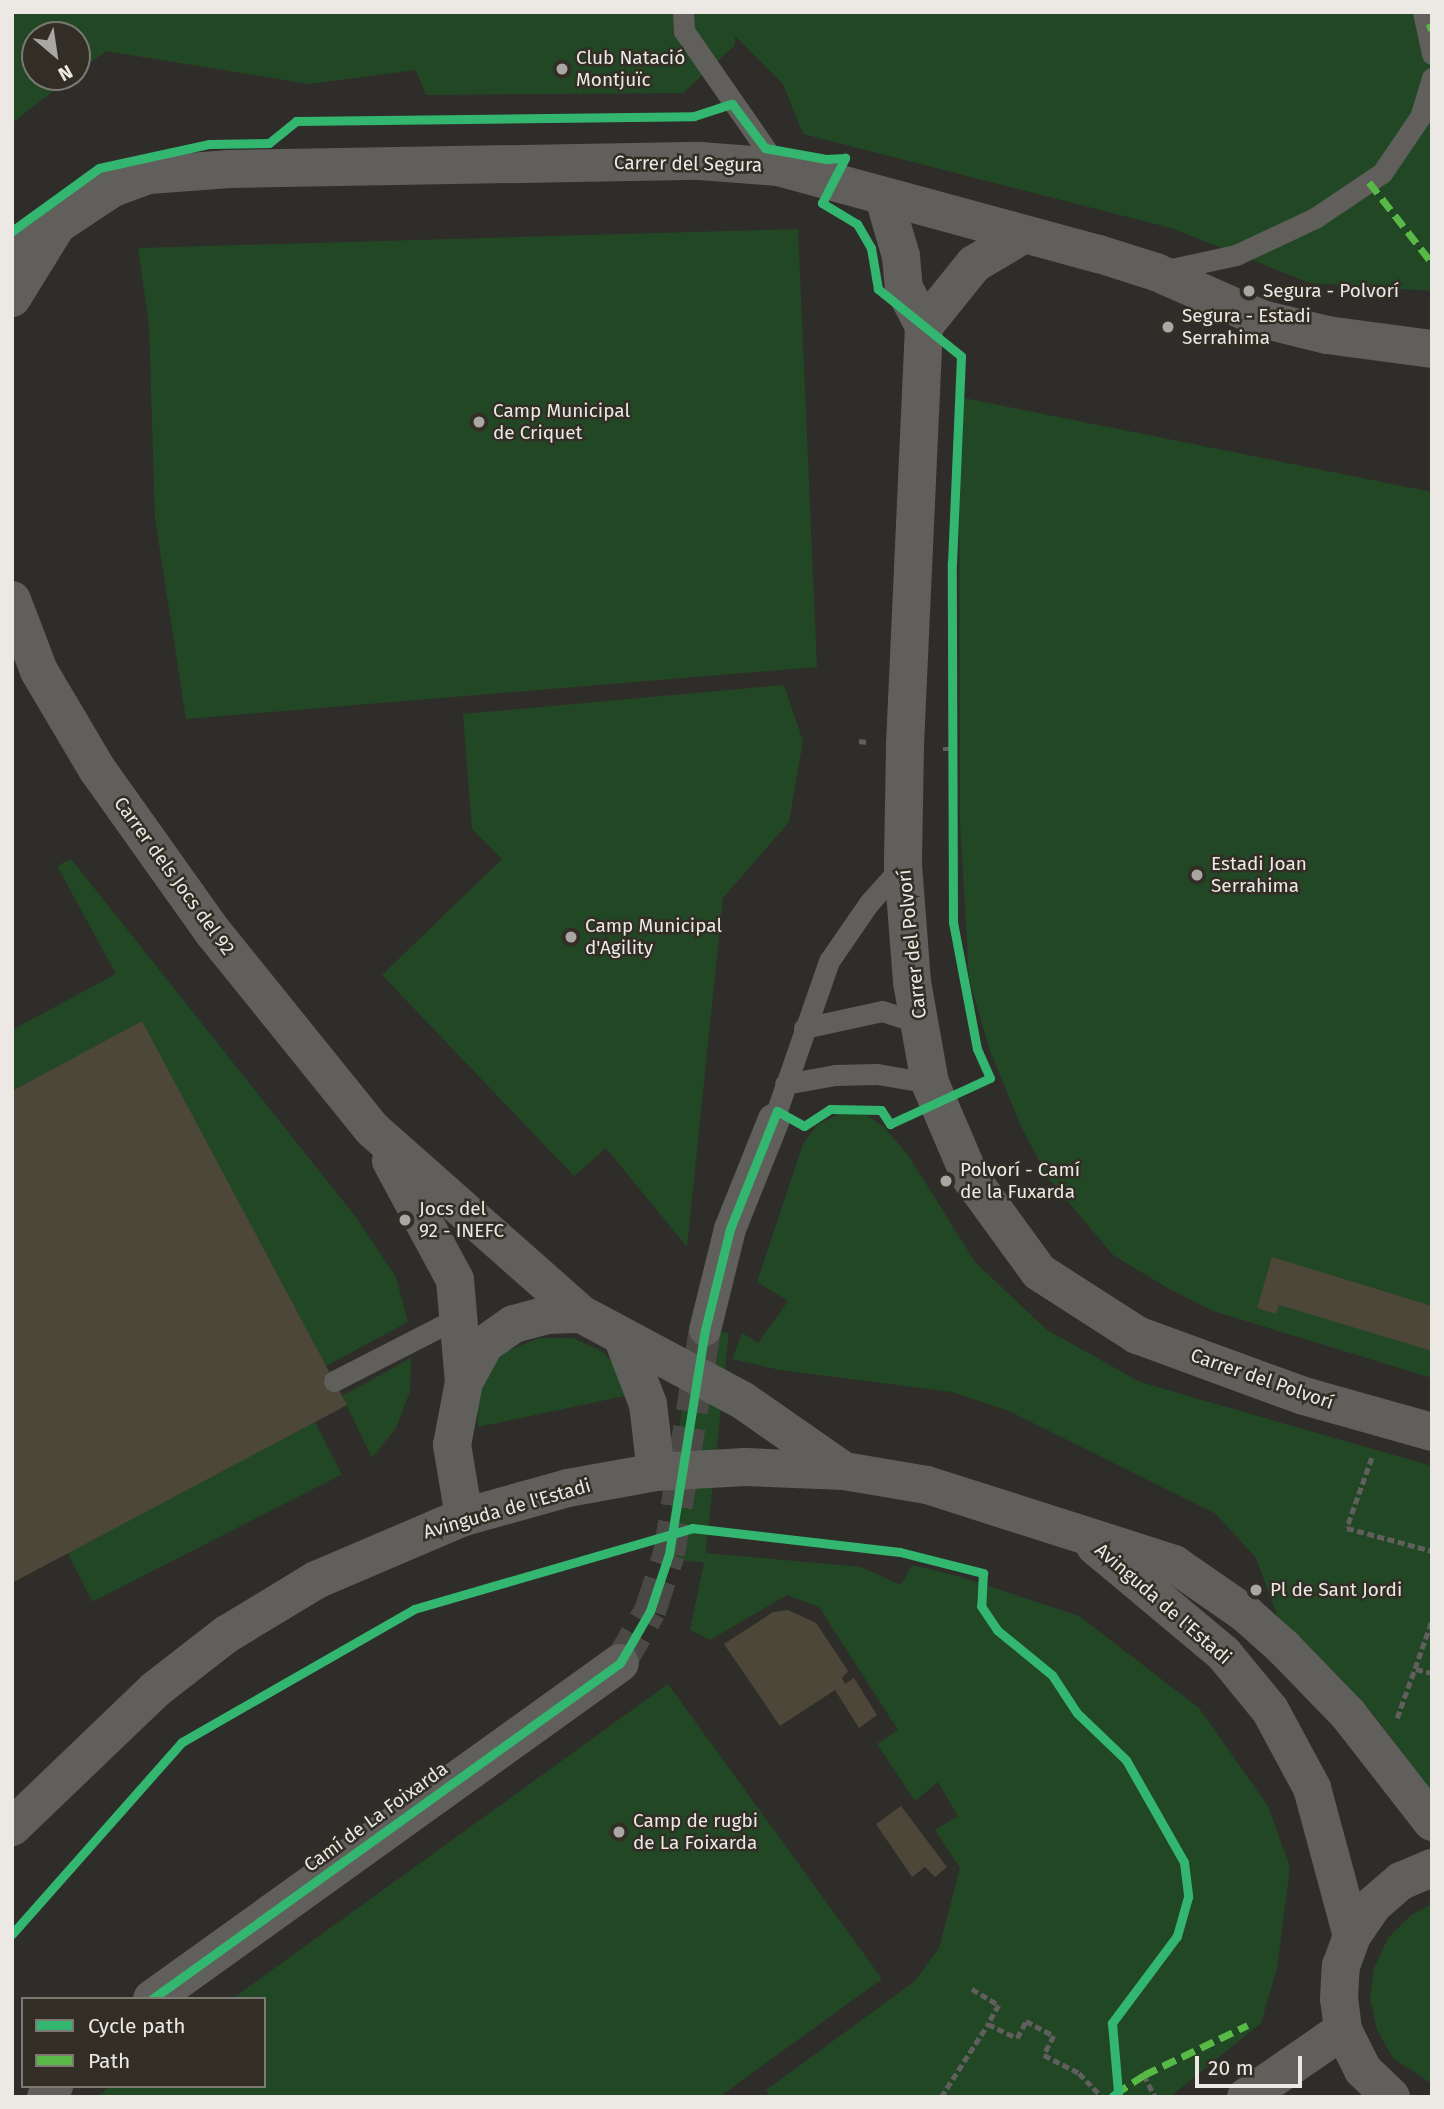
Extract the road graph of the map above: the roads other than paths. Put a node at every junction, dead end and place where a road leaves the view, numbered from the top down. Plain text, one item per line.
1 (683, 12) edge
2 (1423, 12) edge
3 (1432, 54) edge
4 (1432, 78) edge
5 (778, 167) junction
6 (884, 198) junction
7 (57, 225) junction
8 (1021, 236) junction
9 (12, 247) edge
10 (1156, 272) junction
11 (12, 298) edge
12 (924, 326) junction
13 (1432, 349) edge
14 (12, 600) edge
15 (903, 865) junction
16 (919, 1023) junction
17 (804, 1028) junction
18 (930, 1083) junction
19 (785, 1084) junction
20 (774, 1119) joint
21 (372, 1129) junction
22 (581, 1314) junction
23 (461, 1316) junction
24 (705, 1330) tunnel mouth
25 (623, 1339) junction
26 (334, 1381) dead end
27 (464, 1382) junction
28 (1432, 1432) edge
29 (844, 1471) junction
30 (656, 1472) junction
31 (464, 1517) junction
32 (1089, 1540) junction
33 (620, 1663) tunnel mouth
34 (1432, 1822) edge
35 (12, 1827) edge
36 (1432, 1868) edge
37 (1352, 1936) junction
38 (155, 1997) edge
39 (1343, 2030) junction
40 (1246, 2097) edge
41 (1391, 2097) edge

1 - 5 lane
2 - 3 lane
4 - 10 lane
5 - 6 street, Carrer del Segura
5 - 7 street, Carrer del Segura
6 - 8 street, Carrer del Segura
6 - 12 street, Carrer del Polvorí
7 - 9 street, Carrer del Segura
7 - 11 street, Carrer del Segura
8 - 10 street, Carrer del Segura
8 - 12 street
10 - 13 street, Carrer del Segura
12 - 15 street, Carrer del Polvorí
14 - 21 street, Carrer dels Jocs del 92
15 - 16 street, Carrer del Polvorí
15 - 17 lane
16 - 17 lane
16 - 18 street, Carrer del Polvorí
17 - 19 lane
18 - 19 lane
18 - 28 street, Carrer del Polvorí
19 - 20 lane
20 - 24 street
21 - 22 street
21 - 23 street
22 - 25 street
22 - 27 street
23 - 26 lane
23 - 27 street
25 - 29 street
25 - 30 street
27 - 31 street
29 - 30 street, Avinguda de l'Estadi
29 - 32 street, Avinguda de l'Estadi
30 - 31 street, Avinguda de l'Estadi
31 - 35 street, Avinguda de l'Estadi
32 - 34 street, Avinguda de l'Estadi
32 - 37 street, Avinguda de l'Estadi
33 - 38 street, Camí de La Foixarda
36 - 37 street
37 - 39 street
39 - 40 street
39 - 41 street

